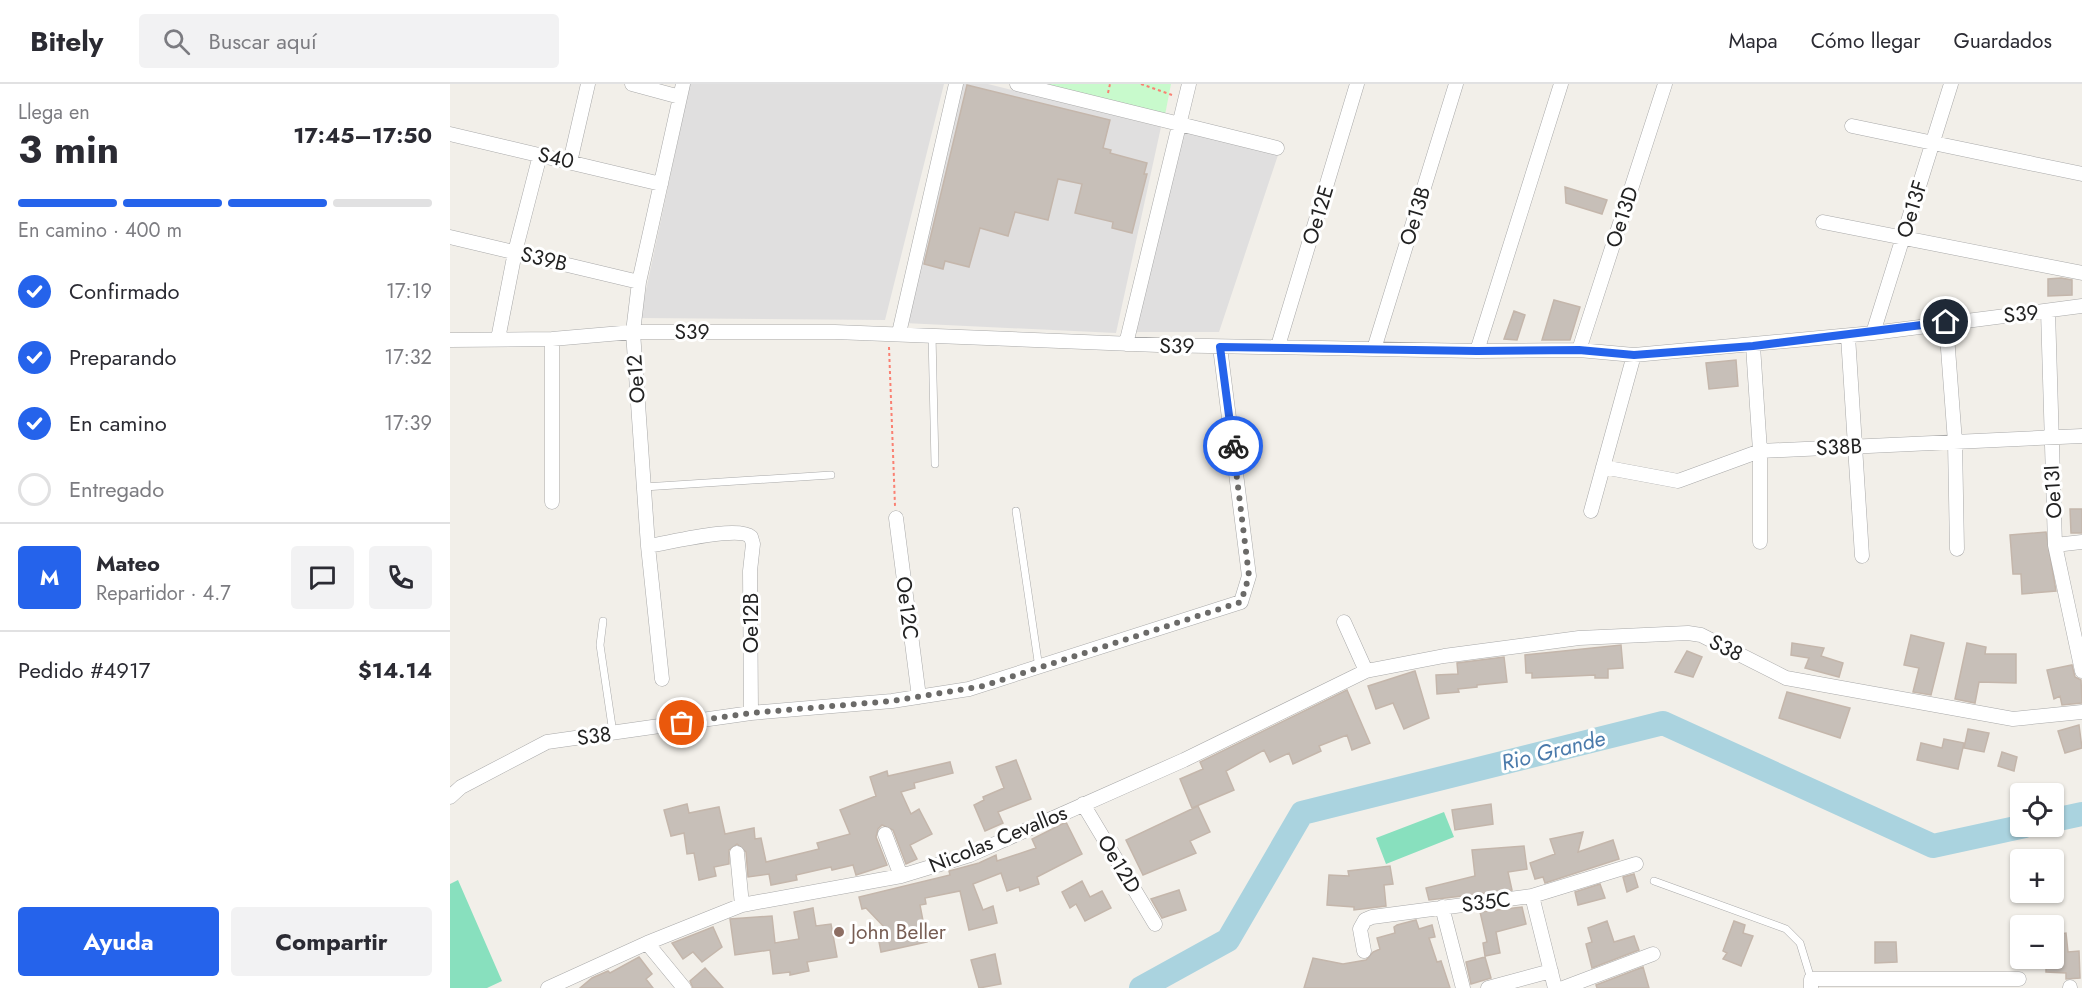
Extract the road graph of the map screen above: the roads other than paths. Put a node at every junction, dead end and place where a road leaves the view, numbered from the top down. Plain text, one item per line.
1 (588, 84) edge
2 (632, 84) edge
3 (956, 84) edge
4 (1017, 84) edge
5 (1189, 84) edge
6 (1357, 84) edge
7 (1456, 84) edge
8 (1561, 84) edge
9 (1665, 84) edge
10 (1951, 84) edge
11 (681, 91) edge
12 (1179, 124) junction
13 (1852, 126) dead end
14 (450, 134) edge
15 (1933, 141) junction
16 (1277, 148) dead end
17 (540, 155) junction
18 (570, 162) junction
19 (2082, 174) edge
20 (662, 184) junction
21 (1823, 222) dead end
22 (450, 237) edge
23 (1903, 238) junction
24 (515, 252) junction
25 (2082, 273) edge
26 (639, 282) junction
27 (2082, 306) edge
28 (2048, 311) junction
29 (1946, 322) junction
30 (633, 332) junction
31 (894, 333) junction
32 (1872, 333) junction
33 (932, 335) junction
34 (1848, 336) junction
35 (498, 339) junction
36 (552, 339) junction
37 (450, 340) edge
38 (1126, 344) junction
39 (1278, 346) junction
40 (1753, 346) junction
41 (1220, 347) junction
42 (1374, 349) junction
43 (1579, 350) junction
44 (1477, 351) junction
45 (1634, 355) junction
46 (2082, 436) edge
47 (2050, 437) junction
48 (1955, 442) junction
49 (1856, 447) junction
50 (1760, 451) junction
51 (935, 464) dead end
52 (1603, 466) junction
53 (831, 476) dead end
54 (644, 487) junction
55 (552, 502) dead end
56 (1016, 511) dead end
57 (1591, 511) dead end
58 (896, 518) road end
59 (1760, 542) dead end
60 (2082, 542) edge
61 (2055, 545) junction
62 (648, 546) junction
63 (1957, 549) dead end
64 (1862, 556) dead end
65 (603, 621) dead end
66 (1344, 622) dead end
67 (1039, 668) junction
68 (2082, 670) edge
69 (1365, 671) junction
70 (662, 679) dead end
71 (919, 697) junction
72 (2082, 712) edge
73 (751, 713) junction
74 (613, 733) junction
75 (450, 797) edge
76 (1083, 804) junction
77 (885, 834) dead end
78 (737, 853) dead end
79 (1636, 864) dead end
80 (901, 876) junction
81 (1654, 881) dead end
82 (1532, 896) junction
83 (742, 905) junction
84 (1442, 907) junction
85 (1155, 924) dead end
86 (647, 943) junction
87 (1364, 951) dead end
88 (1653, 954) dead end
89 (1551, 972) junction
90 (2019, 979) dead end
91 (1811, 984) edge
92 (548, 988) edge
93 (684, 988) edge
94 (1463, 988) edge
95 (1488, 988) edge
96 (1555, 988) edge
97 (1563, 988) edge

1 - 18 street
2 - 11 street
3 - 31 street
4 - 12 street
5 - 12 street
6 - 39 street, Oe12E
7 - 42 street, Oe13B
8 - 44 street
9 - 43 street, Oe13D
10 - 15 street, Oe13F
11 - 20 street, Oe12
12 - 16 street
12 - 38 street
13 - 15 street
14 - 17 street, S40
15 - 19 street
15 - 23 street, Oe13F
17 - 18 street, S40
17 - 24 street
18 - 20 street, S40
20 - 26 street, Oe12
21 - 23 street
22 - 24 street, S39B
23 - 25 street
23 - 32 street, Oe13F
24 - 26 street, S39B
24 - 35 street
26 - 30 street, Oe12
27 - 28 street, S39
28 - 29 street, S39
28 - 47 street, Oe13I
29 - 32 street, S39
29 - 48 street
30 - 31 street, S39
30 - 36 street, S39
30 - 54 street, Oe12
31 - 33 street, S39
32 - 34 street, S39
33 - 38 street, S39
33 - 51 lane
34 - 40 street, S39
34 - 49 street
35 - 36 street, S39
35 - 37 street, S39
36 - 55 street
38 - 41 street, S39
39 - 41 street, S39
39 - 42 street, S39
40 - 45 street, S39
40 - 50 street
41 - 67 street
42 - 44 street, S39
43 - 44 street, S39
43 - 45 street, S39
45 - 52 street
46 - 47 street, S38B
47 - 48 street, S38B
47 - 61 street, Oe13I
48 - 49 street, S38B
48 - 63 street
49 - 50 street, S38B
49 - 64 street
50 - 52 street, S38B
50 - 59 street
52 - 57 street
53 - 54 lane
54 - 62 street, Oe12
56 - 67 lane
58 - 71 street, Oe12C
60 - 61 street
61 - 68 street, Oe13I
62 - 70 street, Oe12
62 - 73 street, Oe12B
65 - 74 lane
66 - 69 street
67 - 71 street
69 - 72 street, S38
69 - 76 street, Nicolas Cevallos
71 - 73 street
73 - 74 street, S38
74 - 75 street, S38
76 - 80 street, Nicolas Cevallos
76 - 85 street, Oe12D
77 - 80 street
78 - 83 street
79 - 82 street, S35C
80 - 83 street, Nicolas Cevallos
81 - 91 lane
82 - 84 street, S35C
82 - 89 street
83 - 86 street, Nicolas Cevallos
84 - 87 street, S35C
84 - 94 street
86 - 92 street, Nicolas Cevallos
86 - 93 street
88 - 97 street
89 - 95 street
89 - 96 street
90 - 91 street

